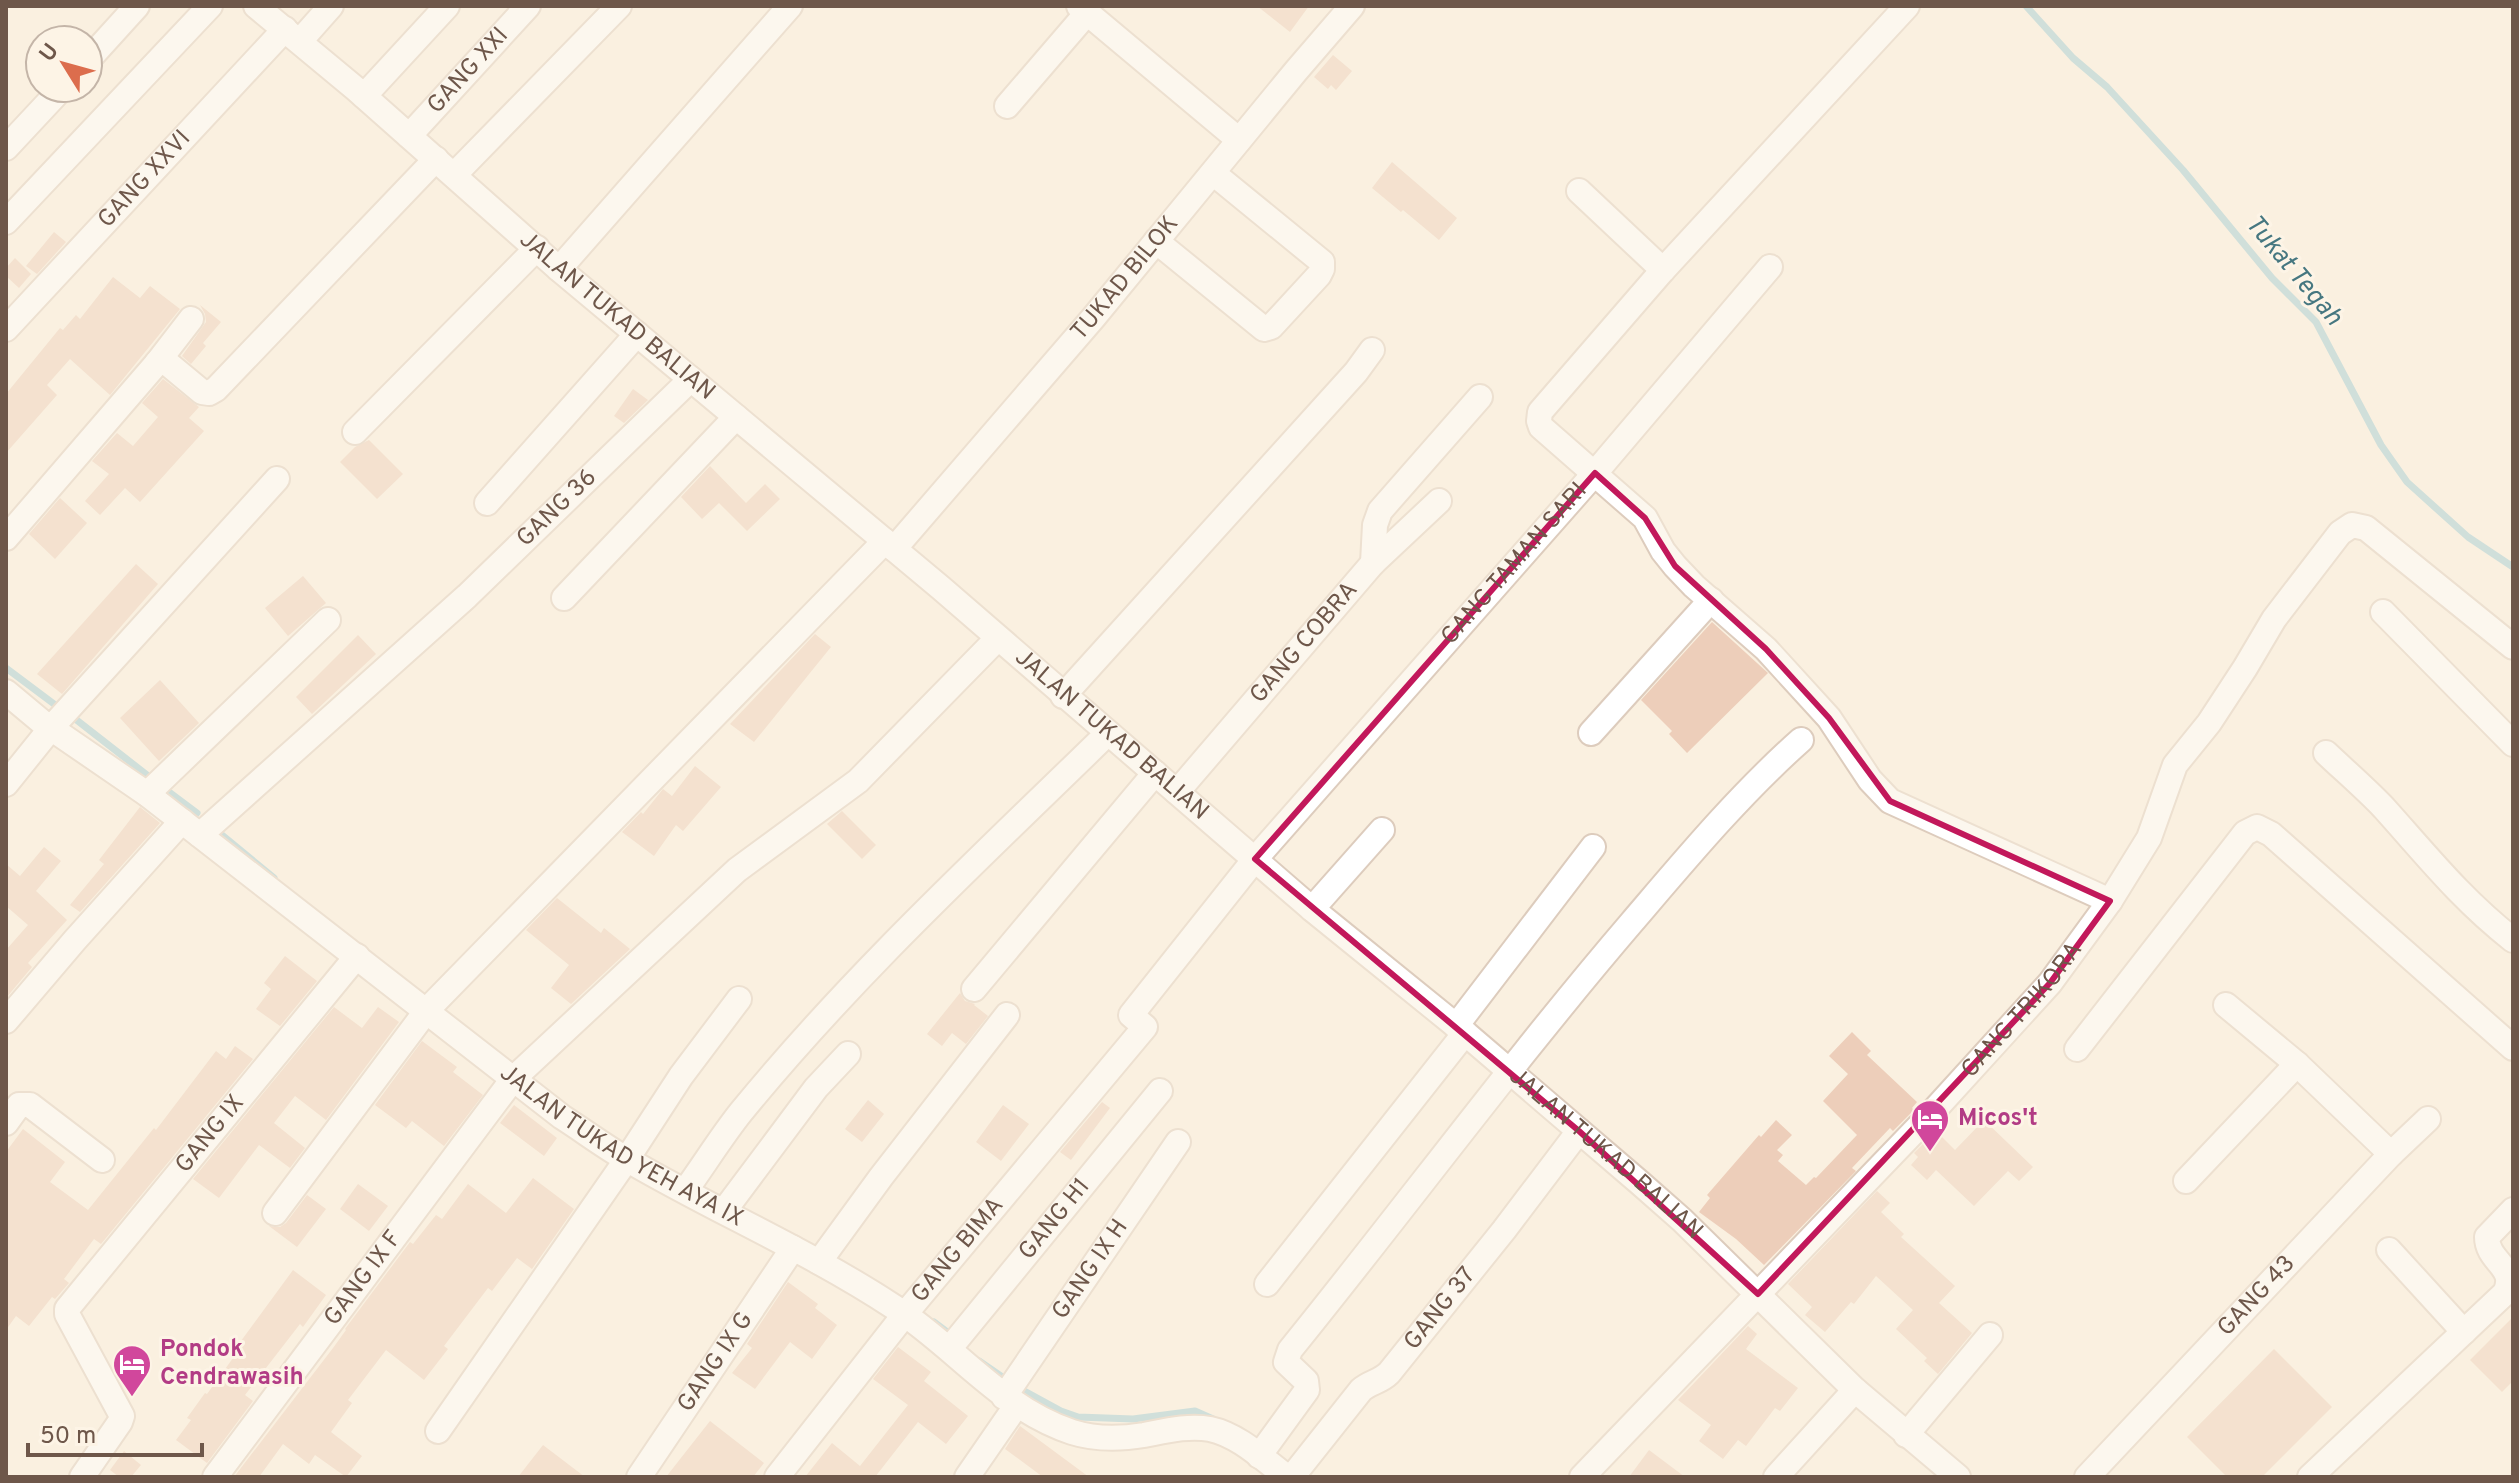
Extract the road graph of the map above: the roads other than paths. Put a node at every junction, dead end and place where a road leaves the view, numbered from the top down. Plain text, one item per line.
1 (137, 6) edge
2 (210, 6) edge
3 (256, 6) edge
4 (331, 6) edge
5 (447, 6) edge
6 (528, 6) edge
7 (619, 6) edge
8 (790, 6) edge
9 (1352, 6) edge
10 (1907, 6) edge
11 (1083, 9) edge
12 (292, 35) junction
13 (104, 42) edge
14 (364, 96) junction
15 (47, 104) edge
16 (1007, 106) dead end
17 (409, 136) junction
18 (1239, 140) junction
19 (6, 148) edge
20 (445, 167) junction
21 (1213, 173) junction
22 (1579, 191) dead end
23 (6, 222) edge
24 (1156, 241) junction
25 (537, 248) junction
26 (1770, 267) dead end
27 (559, 269) junction
28 (1663, 270) junction
29 (191, 319) dead end
30 (6, 329) edge
31 (637, 334) junction
32 (1372, 350) dead end
33 (157, 363) junction
34 (691, 379) junction
35 (1480, 397) dead end
36 (736, 417) junction
37 (355, 432) dead end
38 (1595, 473) junction
39 (277, 479) dead end
40 (1439, 501) dead end
41 (487, 503) dead end
42 (6, 538) edge
43 (890, 545) junction
44 (1373, 563) junction
45 (564, 598) dead end
46 (1711, 600) junction
47 (2383, 612) dead end
48 (328, 620) dead end
49 (997, 639) junction
50 (2513, 647) edge
51 (6, 692) edge
52 (1063, 696) junction
53 (51, 728) junction
54 (1108, 733) junction
55 (1591, 733) dead end
56 (1801, 740) dead end
57 (2513, 744) edge
58 (2326, 753) dead end
59 (1155, 773) junction
60 (6, 784) edge
61 (1177, 792) junction
62 (147, 794) junction
63 (191, 828) junction
64 (1382, 830) dead end
65 (1593, 847) dead end
66 (1255, 859) junction
67 (2110, 901) junction
68 (1312, 909) junction
69 (2513, 940) edge
70 (357, 956) junction
71 (974, 989) dead end
72 (739, 999) dead end
73 (2226, 1005) dead end
74 (427, 1010) junction
75 (1007, 1015) dead end
76 (6, 1021) edge
77 (1145, 1027) joint
78 (1461, 1029) junction
79 (2513, 1048) edge
80 (2077, 1049) dead end
81 (848, 1054) dead end
82 (2297, 1064) junction
83 (1509, 1070) junction
84 (513, 1079) junction
85 (1160, 1091) dead end
86 (2428, 1119) dead end
87 (6, 1123) edge
88 (1579, 1131) junction
89 (1178, 1142) dead end
90 (2391, 1154) junction
91 (627, 1159) junction
92 (102, 1160) dead end
93 (2186, 1181) dead end
94 (685, 1191) junction
95 (2513, 1210) edge
96 (724, 1211) junction
97 (275, 1213) dead end
98 (793, 1248) junction
99 (2389, 1250) dead end
100 (819, 1262) junction
101 (1267, 1284) dead end
102 (1758, 1294) junction
103 (905, 1314) junction
104 (2464, 1332) junction
105 (1990, 1335) dead end
106 (950, 1348) junction
107 (1855, 1390) junction
108 (1010, 1402) junction
109 (438, 1431) dead end
110 (1906, 1435) junction
111 (1260, 1465) edge
112 (82, 1477) edge
113 (215, 1477) edge
114 (639, 1477) edge
115 (777, 1477) edge
116 (967, 1477) edge
117 (1289, 1477) edge
118 (1582, 1477) edge
119 (1776, 1477) edge
120 (1958, 1477) edge
121 (2087, 1477) edge
122 (2310, 1477) edge

1 - 13 street
2 - 23 street
3 - 12 street, JALAN TUKAD BALIAN
4 - 12 street, GANG XXVI
5 - 14 street
6 - 17 street, GANG XXI
7 - 20 street
8 - 27 street
9 - 18 street, TUKAD BILOK
10 - 28 street
11 - 16 street
11 - 18 street
12 - 14 street, JALAN TUKAD BALIAN
12 - 30 street, GANG XXVI
14 - 17 street, JALAN TUKAD BALIAN
15 - 19 street
17 - 20 street, JALAN TUKAD BALIAN
18 - 21 street, TUKAD BILOK
20 - 25 street, JALAN TUKAD BALIAN
20 - 33 street
21 - 24 street, TUKAD BILOK
21 - 24 street
22 - 28 street
24 - 43 street, TUKAD BILOK
25 - 27 street, JALAN TUKAD BALIAN
25 - 37 street
26 - 38 street, GANG TAMAN SARI
27 - 31 street, JALAN TUKAD BALIAN
28 - 38 street
29 - 33 street
31 - 34 street, JALAN TUKAD BALIAN
31 - 41 street
32 - 52 street
33 - 42 street
34 - 36 street, JALAN TUKAD BALIAN
34 - 63 street, GANG 36
35 - 44 street
36 - 43 street, JALAN TUKAD BALIAN
36 - 45 street
38 - 46 street
38 - 66 street, GANG TAMAN SARI
39 - 53 street
40 - 44 street, GANG COBRA
43 - 49 street, JALAN TUKAD BALIAN
43 - 74 street, TUKAD BILOK
44 - 61 street, GANG COBRA
46 - 55 street
46 - 67 street
47 - 57 street
48 - 62 street
49 - 52 street, JALAN TUKAD BALIAN
49 - 84 street, GANG IX F
50 - 67 street, GANG TRIKORA
51 - 53 street, JALAN TUKAD YEH AYA IX
52 - 54 street, JALAN TUKAD BALIAN
53 - 60 street
53 - 62 street, JALAN TUKAD YEH AYA IX
54 - 59 street, JALAN TUKAD BALIAN
54 - 94 street
56 - 83 street
58 - 69 street
59 - 61 street, JALAN TUKAD BALIAN
59 - 71 street
61 - 66 street, JALAN TUKAD BALIAN
62 - 63 street, JALAN TUKAD YEH AYA IX
63 - 70 street, JALAN TUKAD YEH AYA IX
63 - 76 street, GANG 36
64 - 68 street
65 - 78 street
66 - 68 street, JALAN TUKAD BALIAN
66 - 77 street, GANG TAMAN SARI
67 - 102 street, GANG TRIKORA
68 - 78 street, JALAN TUKAD BALIAN
70 - 74 street, JALAN TUKAD YEH AYA IX
70 - 112 street, GANG IX
72 - 91 street
73 - 82 street
74 - 84 street, JALAN TUKAD YEH AYA IX
74 - 97 street, TUKAD BILOK
75 - 100 street
77 - 103 street, GANG BIMA
78 - 83 street, JALAN TUKAD BALIAN
78 - 101 street
79 - 80 street
81 - 96 street
82 - 90 street
82 - 93 street
83 - 88 street, JALAN TUKAD BALIAN
83 - 111 street
84 - 91 street, JALAN TUKAD YEH AYA IX
84 - 113 street, GANG IX F
85 - 106 street, GANG H1
86 - 90 street, GANG 43
87 - 92 street
88 - 102 street, JALAN TUKAD BALIAN
88 - 117 street, GANG 37
89 - 108 street, GANG IX H
90 - 121 street, GANG 43
91 - 94 street, JALAN TUKAD YEH AYA IX
91 - 109 street
94 - 96 street, JALAN TUKAD YEH AYA IX
95 - 104 street
96 - 98 street, JALAN TUKAD YEH AYA IX
98 - 100 street, JALAN TUKAD YEH AYA IX
98 - 114 street, GANG IX G
99 - 104 street
100 - 103 street, JALAN TUKAD YEH AYA IX
102 - 107 street, JALAN TUKAD BALIAN
102 - 118 street, GANG TRIKORA
103 - 106 street, JALAN TUKAD YEH AYA IX
103 - 115 street, GANG BIMA
104 - 122 street
105 - 110 street
106 - 108 street, JALAN TUKAD YEH AYA IX
107 - 110 street, JALAN TUKAD BALIAN
107 - 119 street
108 - 111 street, JALAN TUKAD YEH AYA IX
108 - 116 street, GANG IX H
110 - 120 street, JALAN TUKAD BALIAN
111 - 117 street, JALAN TUKAD YEH AYA IX

